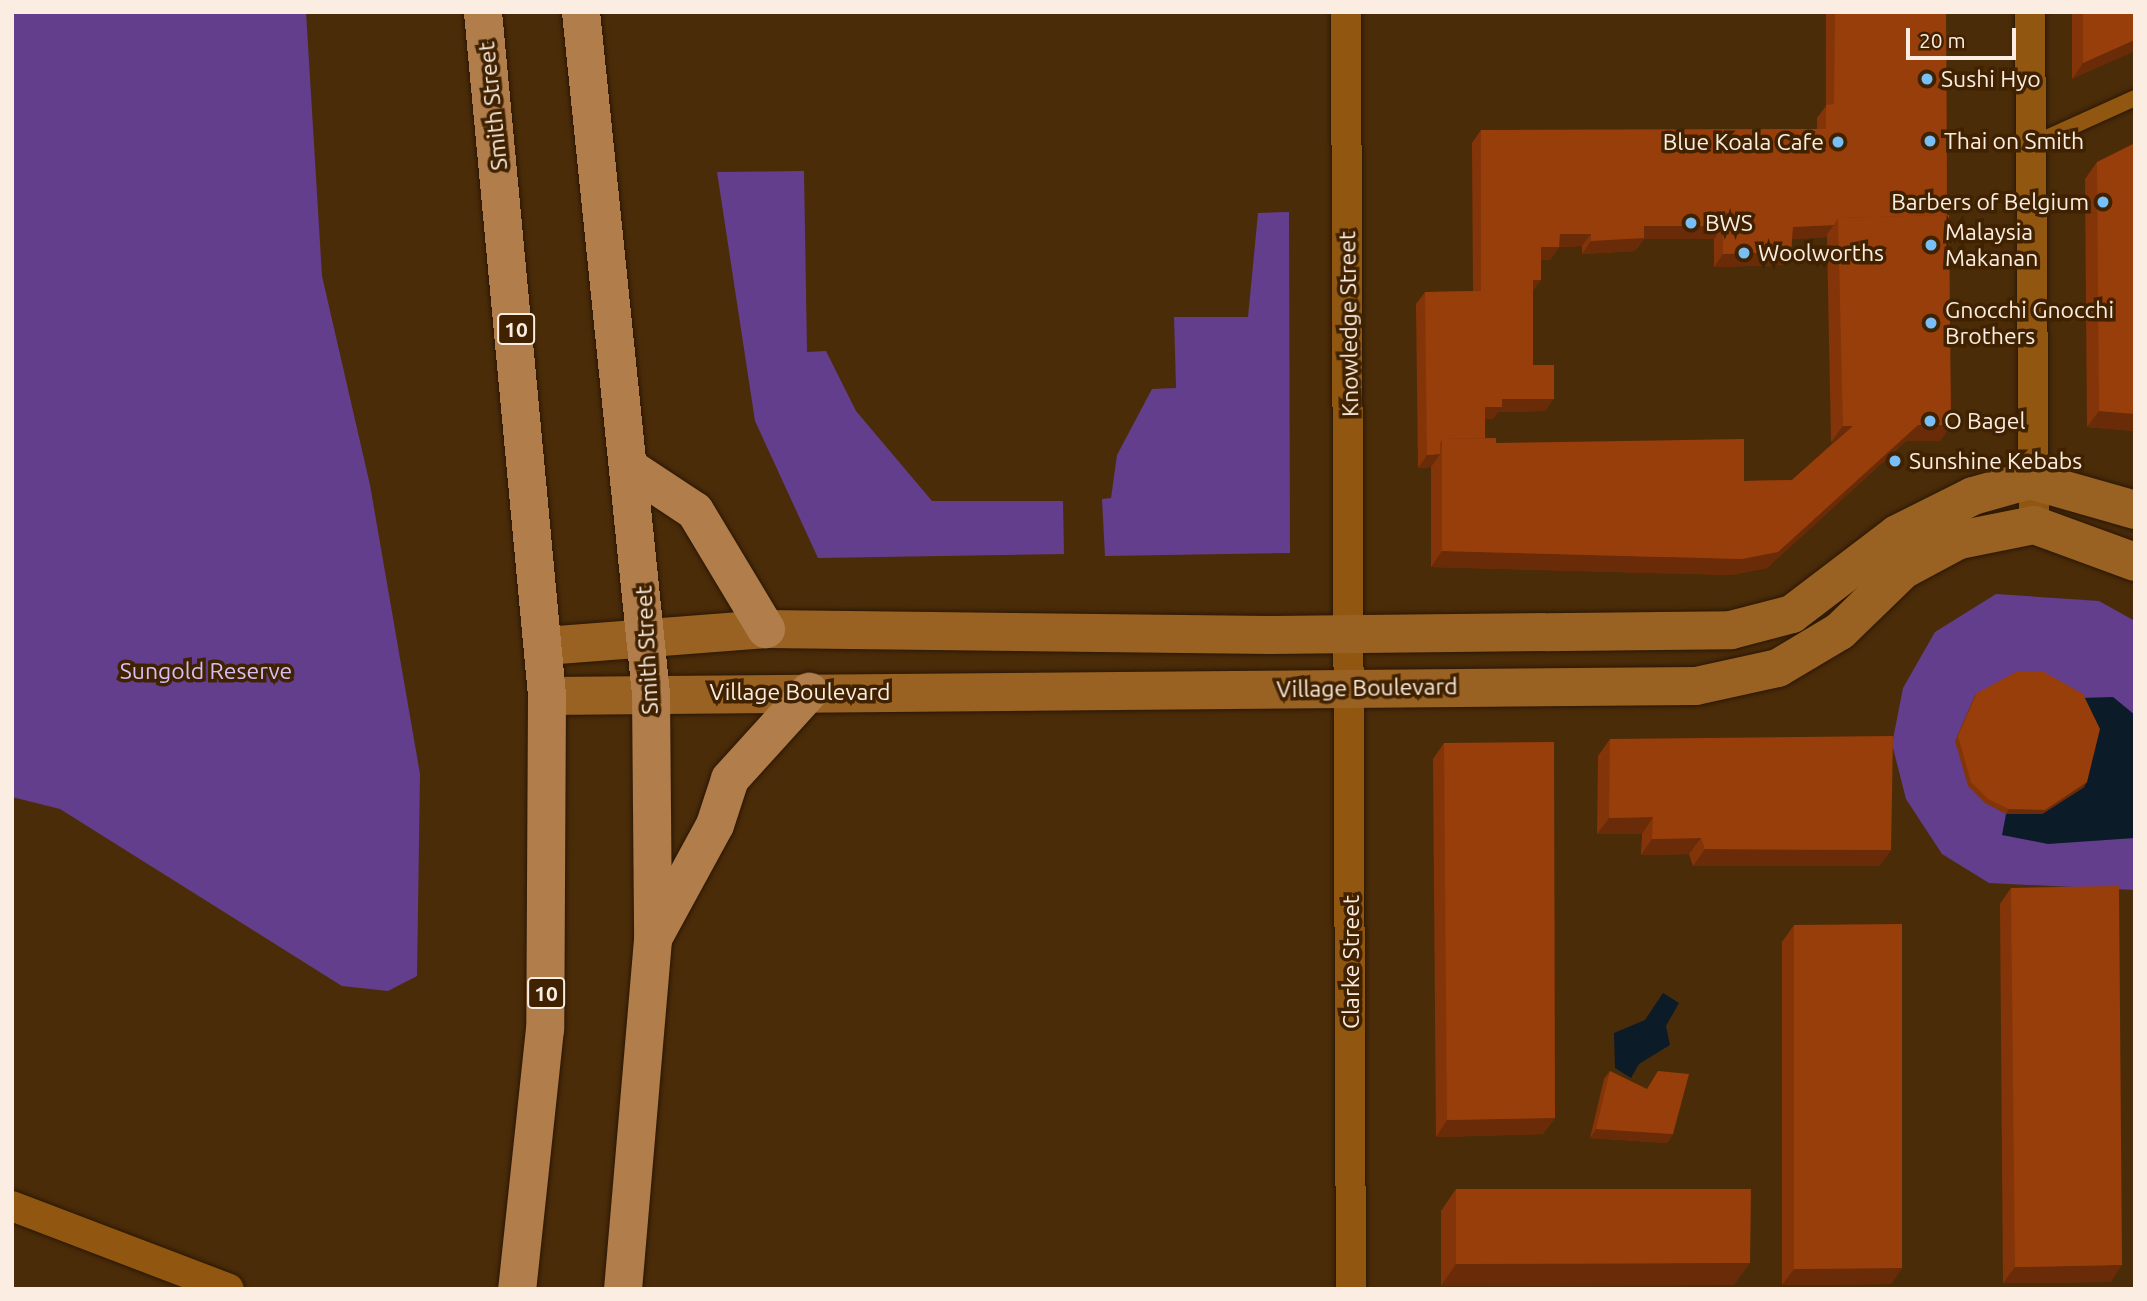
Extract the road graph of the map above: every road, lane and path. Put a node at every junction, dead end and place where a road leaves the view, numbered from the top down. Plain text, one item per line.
1 (483, 12) edge
2 (581, 12) edge
3 (1346, 12) edge
4 (2030, 12) edge
5 (2135, 99) edge
6 (2031, 145) junction
7 (633, 470) junction
8 (2030, 480) junction
9 (2135, 509) edge
10 (2034, 525) junction
11 (2135, 562) edge
12 (766, 629) junction
13 (1350, 635) junction
14 (649, 636) junction
15 (545, 646) junction
16 (1349, 689) junction
17 (809, 692) junction
18 (651, 694) junction
19 (547, 696) junction
20 (653, 940) junction
21 (12, 1206) edge
22 (229, 1289) edge
23 (517, 1289) edge
24 (623, 1289) edge
25 (1351, 1289) edge

1 - 15 highway, Smith Street / 10
2 - 7 highway, Smith Street
3 - 13 street, Knowledge Street
4 - 6 street
5 - 6 lane
6 - 8 street
7 - 12 highway
7 - 14 highway, Smith Street
8 - 9 street
8 - 10 street
8 - 13 street
10 - 11 street
10 - 16 street, Village Boulevard
12 - 13 street
12 - 14 street
13 - 16 street, Clarke Street
14 - 15 street
14 - 18 highway, Smith Street
15 - 19 highway, Smith Street / 10
16 - 17 street, Village Boulevard
16 - 25 street, Clarke Street
17 - 18 street, Village Boulevard
17 - 20 highway
18 - 19 street, Village Boulevard
18 - 20 highway, Smith Street
19 - 23 highway, Smith Street / 10
20 - 24 highway, Smith Street
21 - 22 street

